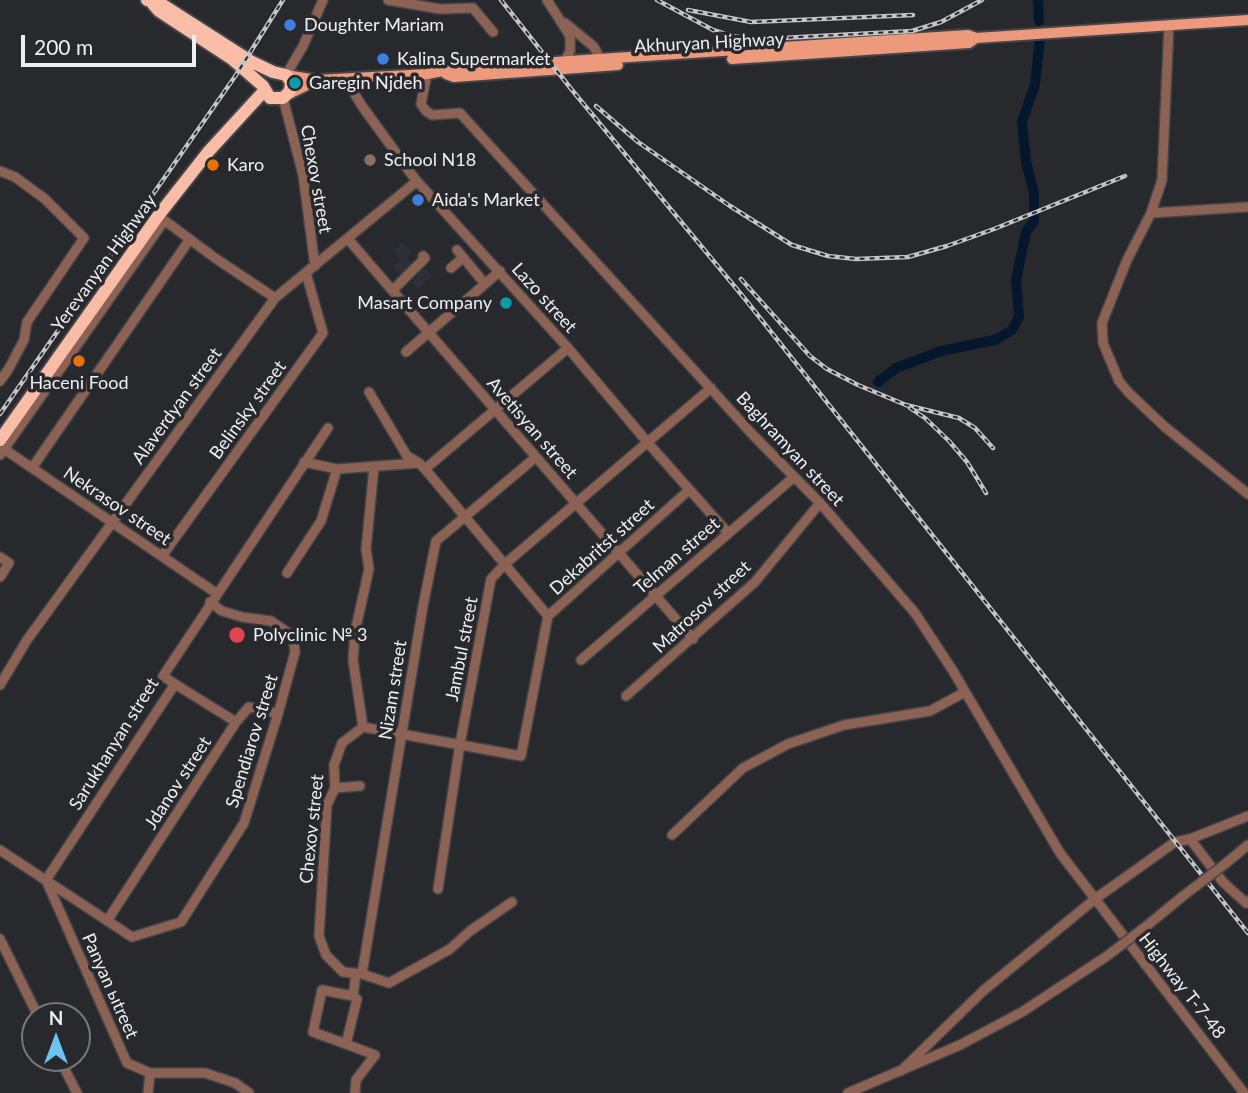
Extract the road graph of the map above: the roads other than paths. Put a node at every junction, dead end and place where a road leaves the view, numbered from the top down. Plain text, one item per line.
1 (323, 0) edge
2 (388, 0) edge
3 (547, 0) edge
4 (150, 2) edge
5 (561, 20) junction
6 (1248, 20) edge
7 (1169, 25) junction
8 (493, 32) dead end
9 (565, 61) junction
10 (598, 63) junction
11 (247, 72) junction
12 (442, 73) junction
13 (279, 74) junction
14 (427, 75) junction
15 (345, 78) junction
16 (317, 80) junction
17 (264, 89) junction
18 (283, 97) junction
19 (246, 112) junction
20 (0, 171) edge
21 (417, 181) junction
22 (1248, 207) edge
23 (1151, 213) junction
24 (161, 218) junction
25 (190, 239) junction
26 (348, 239) junction
27 (457, 250) dead end
28 (423, 256) dead end
29 (463, 258) junction
30 (315, 266) junction
31 (451, 268) dead end
32 (500, 271) junction
33 (306, 273) junction
34 (485, 284) junction
35 (393, 290) junction
36 (275, 298) junction
37 (430, 333) junction
38 (568, 348) junction
39 (406, 352) dead end
40 (0, 381) edge
41 (711, 388) junction
42 (369, 392) dead end
43 (495, 409) junction
44 (328, 428) dead end
45 (648, 443) junction
46 (1, 448) edge
47 (536, 457) junction
48 (304, 462) junction
49 (422, 466) junction
50 (373, 467) junction
51 (33, 468) junction
52 (337, 469) junction
53 (794, 477) junction
54 (689, 490) junction
55 (1248, 494) edge
56 (576, 503) junction
57 (820, 503) junction
58 (463, 516) junction
59 (111, 522) junction
60 (727, 533) junction
61 (619, 553) junction
62 (162, 556) junction
63 (0, 557) edge
64 (505, 564) junction
65 (288, 573) dead end
66 (0, 577) edge
67 (216, 593) junction
68 (656, 596) junction
69 (210, 602) junction
70 (548, 616) junction
71 (693, 639) junction
72 (581, 660) dead end
73 (174, 684) junction
74 (0, 685) edge
75 (965, 692) junction
76 (626, 696) dead end
77 (278, 714) junction
78 (236, 722) junction
79 (363, 727) junction
80 (402, 734) junction
81 (460, 744) junction
82 (359, 786) dead end
83 (335, 788) junction
84 (1248, 816) edge
85 (672, 835) dead end
86 (1191, 839) junction
87 (1248, 845) edge
88 (0, 850) edge
89 (46, 880) junction
90 (438, 889) dead end
91 (1095, 899) junction
92 (1248, 901) edge
93 (512, 902) dead end
94 (107, 921) junction
95 (0, 939) edge
96 (359, 974) junction
97 (353, 996) junction
98 (31, 1002) edge
99 (346, 1044) junction
100 (901, 1071) junction
101 (66, 1072) edge
102 (150, 1073) junction
103 (76, 1093) edge
104 (148, 1093) edge
105 (249, 1093) edge
106 (355, 1093) edge
107 (848, 1093) edge
108 (1244, 1093) edge

1 - 13 street
2 - 8 street
3 - 5 street
4 - 11 highway
4 - 13 highway
5 - 9 street
5 - 10 street
6 - 7 main road, Akhuryan Highway
7 - 10 main road, Akhuryan Highway
7 - 23 street
9 - 10 main road, Akhuryan Highway
9 - 12 main road, Akhuryan Highway
10 - 12 main road, Akhuryan Highway
11 - 17 highway
11 - 19 highway
12 - 14 main road, Akhuryan Highway
13 - 16 main road
13 - 17 highway
13 - 18 highway
14 - 15 main road, Akhuryan Highway
14 - 41 street, Baghramyan street
15 - 16 main road, Akhuryan Highway
15 - 21 street, Lazo street
16 - 18 main road, Akhuryan Highway
17 - 18 highway
17 - 19 highway, Yerevanyan Highway
18 - 19 highway, Yerevanyan Highway
18 - 30 street, Chexov street
19 - 24 highway, Yerevanyan Highway
20 - 40 street
21 - 26 street, Alaverdyan street
21 - 32 street, Lazo street
22 - 23 street
23 - 55 street
24 - 25 street
24 - 46 highway, Yerevanyan Highway
25 - 36 street
25 - 51 street
26 - 30 street, Alaverdyan street
26 - 35 street, Avetisyan street
27 - 29 street
28 - 35 street
29 - 31 street
29 - 34 street
30 - 33 street, Alaverdyan street
32 - 34 street
32 - 38 street, Lazo street
33 - 36 street, Alaverdyan street
33 - 62 street, Belinsky street
34 - 37 street
35 - 37 street, Avetisyan street
36 - 59 street, Alaverdyan street
37 - 39 street
37 - 43 street, Avetisyan street
38 - 43 street
38 - 45 street, Lazo street
41 - 45 street, Jambul street
41 - 53 street, Baghramyan street
42 - 49 street
43 - 47 street, Avetisyan street
43 - 49 street
44 - 48 street, Sarukhanyan street
45 - 54 street, Lazo street
45 - 56 street, Jambul street
46 - 51 street, Nekrasov street
47 - 56 street, Avetisyan street
47 - 58 street, Nizam street
48 - 52 street
48 - 67 street, Sarukhanyan street
49 - 50 street
49 - 58 street
50 - 52 street
50 - 79 street
51 - 59 street, Nekrasov street
52 - 65 street
53 - 57 street, Baghramyan street
53 - 60 street, Telman street
54 - 60 street, Lazo street
54 - 61 street, Dekabritst street
56 - 61 street, Avetisyan street
56 - 64 street, Jambul street
57 - 71 street, Matrosov street
57 - 75 street, Baghramyan street
58 - 64 street
58 - 80 street, Nizam street
59 - 62 street, Nekrasov street
59 - 74 street, Alaverdyan street
60 - 68 street, Telman street
61 - 68 street, Avetisyan street
61 - 70 street, Dekabritst street
62 - 67 street, Nekrasov street
63 - 66 street
64 - 70 street
64 - 81 street, Jambul street
67 - 69 street, Sarukhanyan street
68 - 71 street, Avetisyan street
68 - 72 street, Telman street
69 - 73 street, Sarukhanyan street
69 - 77 street, Spendiarov street
70 - 81 street, Dekabritst street
71 - 76 street, Matrosov street
73 - 78 street
73 - 89 street, Sarukhanyan street
75 - 85 street
75 - 91 street, Baghramyan street
77 - 78 street
77 - 94 street, Spendiarov street
78 - 94 street, Jdanov street
79 - 80 street
79 - 83 street, Chexov street
80 - 81 street
80 - 96 street, Nizam street
81 - 90 street, Jambul street
82 - 83 street
83 - 96 street, Chexov street
84 - 86 street
86 - 91 street
86 - 92 street
87 - 100 street, bridge
88 - 89 street, Spendiarov street
89 - 94 street, Spendiarov street
89 - 102 street, Panyan ыtreet
91 - 100 street
91 - 108 street, Highway T-7-48
93 - 96 street
95 - 98 street
96 - 97 street, Nizam street
97 - 99 street, Nizam street
97 - 99 street
99 - 106 street
100 - 107 street
101 - 103 street
102 - 104 street
102 - 105 street

